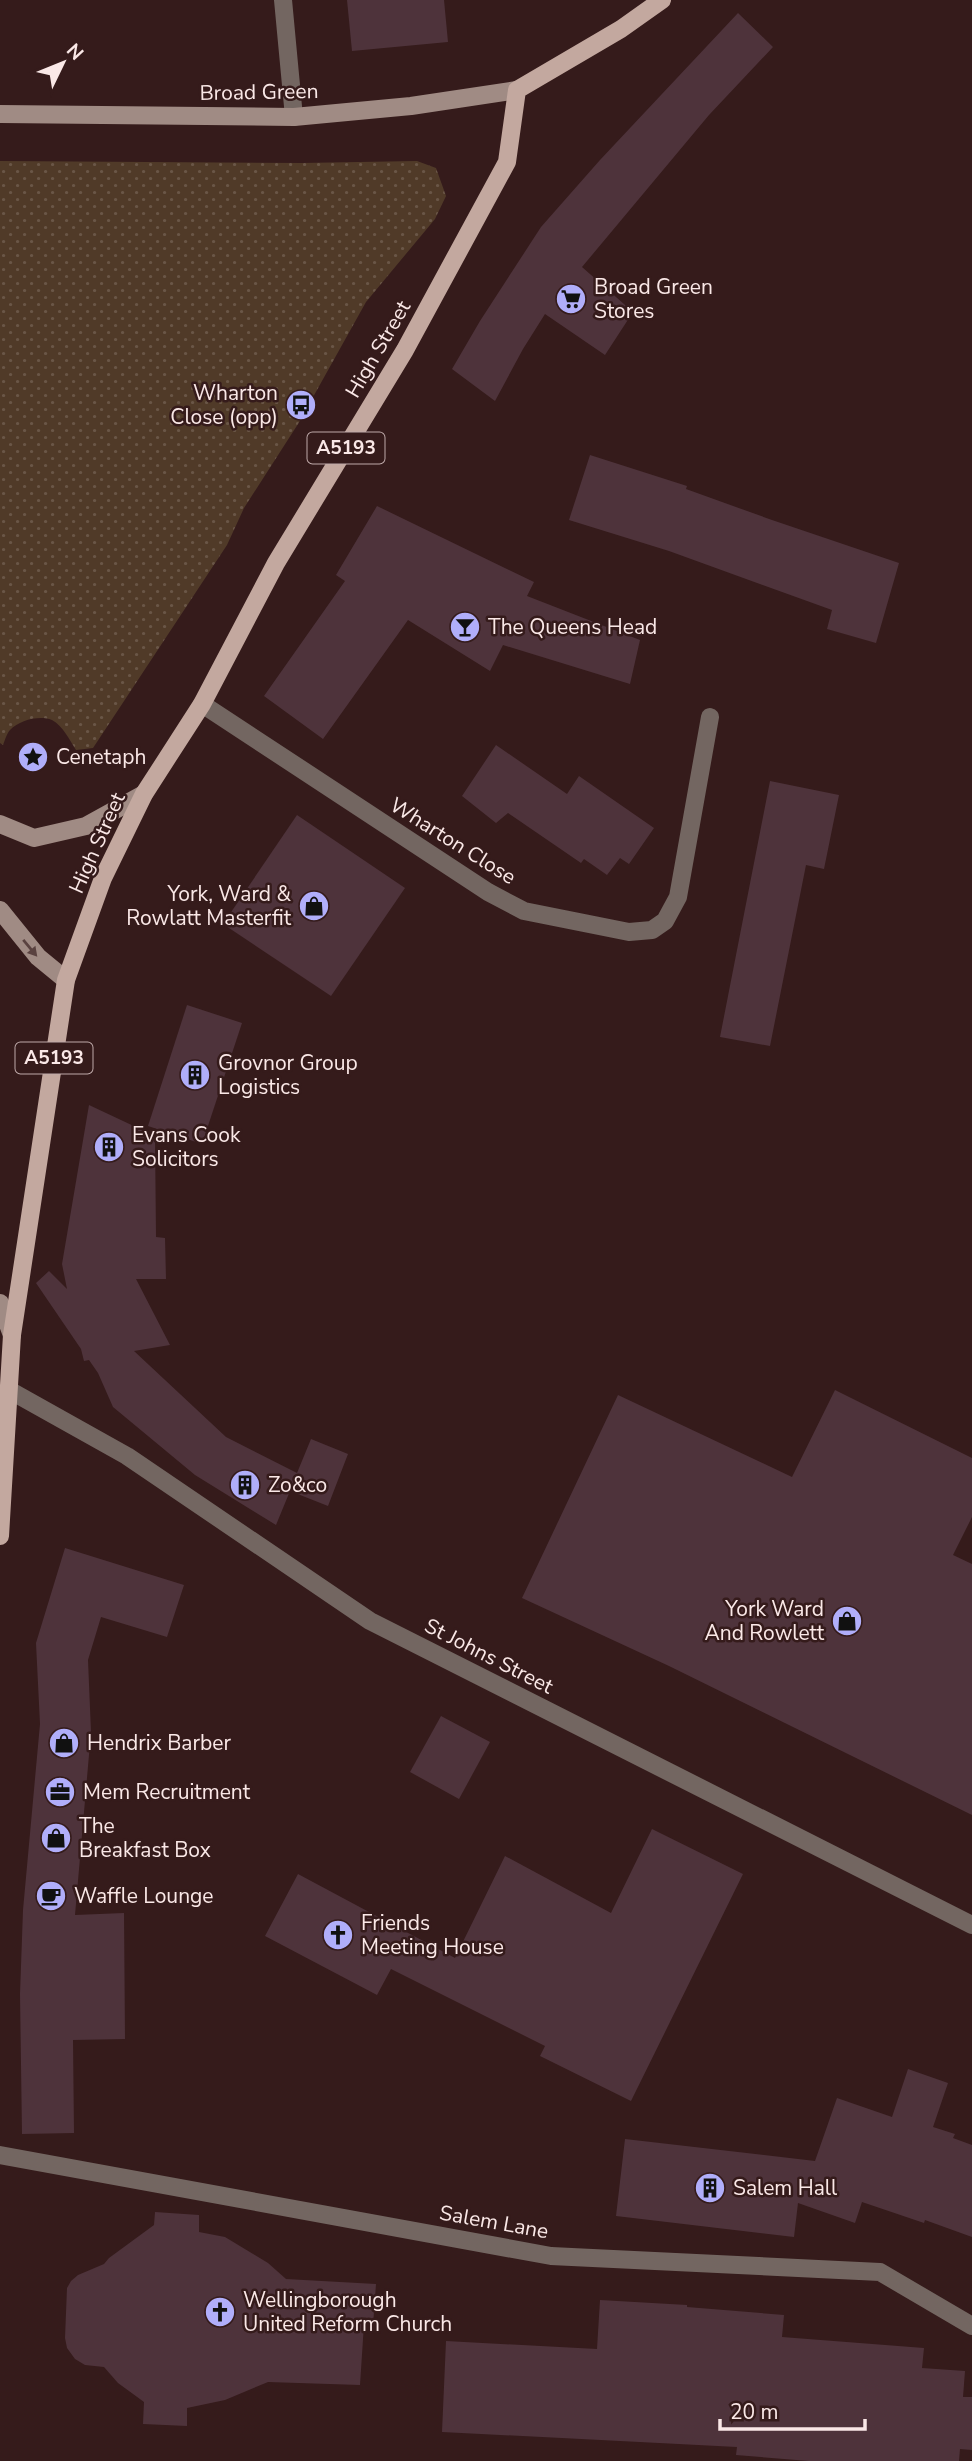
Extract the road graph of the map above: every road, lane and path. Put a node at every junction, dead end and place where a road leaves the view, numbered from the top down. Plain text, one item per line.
1 (283, 0) edge
2 (662, 0) edge
3 (517, 89) junction
4 (0, 114) edge
5 (294, 117) junction
6 (202, 704) junction
7 (710, 717) dead end
8 (144, 794) junction
9 (0, 824) edge
10 (0, 910) edge
11 (66, 980) junction
12 (0, 1303) edge
13 (12, 1335) junction
14 (9, 1390) junction
15 (0, 1535) edge
16 (972, 1925) edge
17 (0, 2155) edge
18 (972, 2326) edge

1 - 5 street
2 - 3 main road
3 - 5 street, Broad Green
3 - 6 main road, High Street / A5193
4 - 5 street, Broad Green
6 - 7 street, Wharton Close
6 - 8 main road, High Street / A5193
8 - 9 street
8 - 11 main road, High Street / A5193
10 -> 11 street
11 - 13 main road, High Street / A5193
12 - 13 street
13 - 14 main road, High Street / A5193
14 - 15 main road, High Street / A5193
14 - 16 street, St Johns Street
17 - 18 street, Salem Lane

